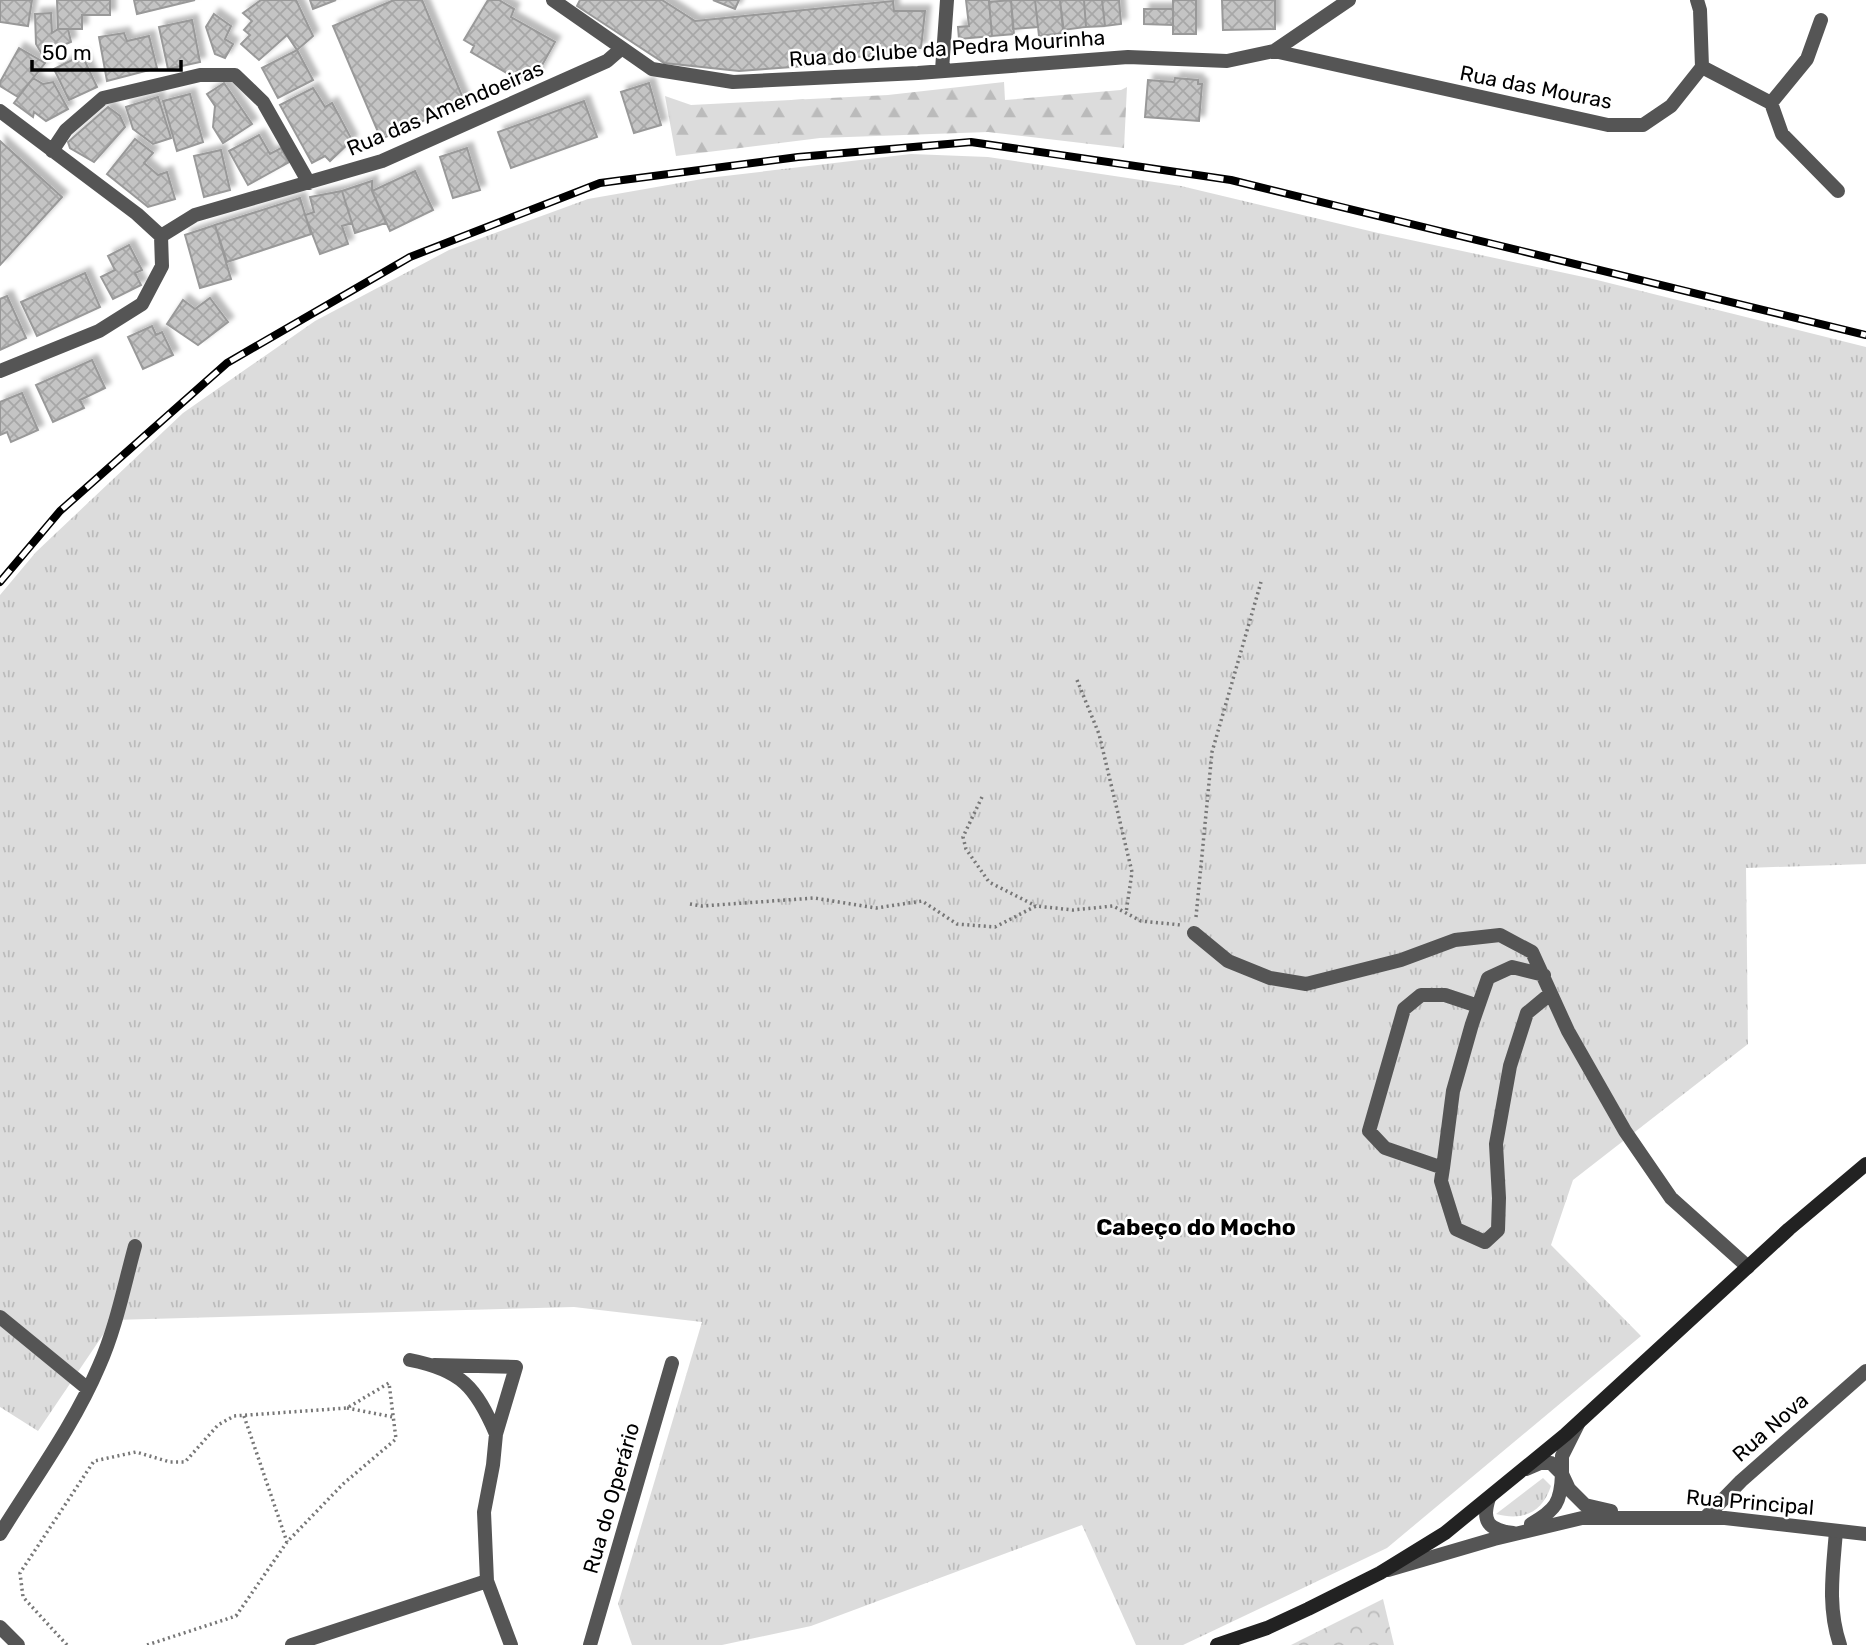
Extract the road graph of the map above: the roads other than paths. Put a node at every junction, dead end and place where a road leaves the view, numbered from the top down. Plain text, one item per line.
1 (553, 0) edge
2 (947, 0) edge
3 (1349, 0) edge
4 (1697, 0) edge
5 (1821, 20) dead end
6 (622, 48) junction
7 (1274, 51) junction
8 (1702, 67) junction
9 (942, 70) junction
10 (1770, 103) junction
11 (0, 111) edge
12 (52, 151) junction
13 (309, 183) junction
14 (1838, 191) dead end
15 (161, 236) junction
16 (0, 371) edge
17 (1194, 933) road end
18 (1544, 975) junction
19 (1550, 994) junction
20 (1478, 1006) junction
21 (1866, 1164) edge
22 (1443, 1168) junction
23 (135, 1246) dead end
24 (1748, 1267) junction
25 (0, 1317) edge
26 (410, 1360) dead end
27 (671, 1363) dead end
28 (434, 1364) junction
29 (1866, 1371) edge
30 (88, 1389) junction
31 (1578, 1423) junction
32 (496, 1434) junction
33 (1524, 1469) junction
34 (1562, 1474) junction
35 (1489, 1498) junction
36 (1630, 1516) junction
37 (1705, 1518) junction
38 (1836, 1531) junction
39 (1517, 1533) junction
40 (0, 1534) edge
41 (1866, 1534) edge
42 (1380, 1573) junction
43 (487, 1581) junction
44 (0, 1627) edge
45 (1267, 1628) junction
46 (18, 1645) edge
47 (292, 1645) edge
48 (510, 1645) edge
49 (590, 1645) edge
50 (1218, 1645) edge
51 (1249, 1645) edge
52 (1840, 1645) edge

1 - 6 street, Rua do Clube da Pedra Mourinha
2 - 9 street
3 - 7 street, Rua do Clube da Pedra Mourinha
4 - 8 street
5 - 10 street
6 - 9 street, Rua do Clube da Pedra Mourinha
6 - 13 street, Rua das Amendoeiras
7 - 8 street, Rua das Mouras
7 - 9 street, Rua do Clube da Pedra Mourinha
8 - 10 street
10 - 14 street
11 - 12 street
12 - 13 street
12 - 15 street
13 - 15 street, Rua das Amendoeiras
15 - 16 street
17 - 18 street
18 - 19 street
18 - 20 street
19 - 22 street
19 - 24 street
20 - 22 street
20 - 22 street
21 - 24 main road
23 - 30 street
24 - 31 main road
25 - 30 street
26 - 28 street
27 - 49 street, Rua do Operário
28 - 32 street
28 - 32 street
29 - 37 street, Rua Nova
30 - 40 street
31 - 33 main road
31 - 34 street, Rua Principal
32 - 43 street
33 - 34 street
33 - 35 main road
34 - 36 street, Rua Principal
34 - 39 street, Rua Principal
35 - 39 street
35 - 42 main road
36 - 37 street, Rua Principal
36 - 39 street, Rua Principal
37 - 38 street, Rua Principal
38 - 41 street, Rua Principal
38 - 52 street
39 - 42 street, Rua Principal
42 - 45 main road
43 - 47 street
43 - 48 street
44 - 46 street
45 - 50 main road
45 - 51 main road

